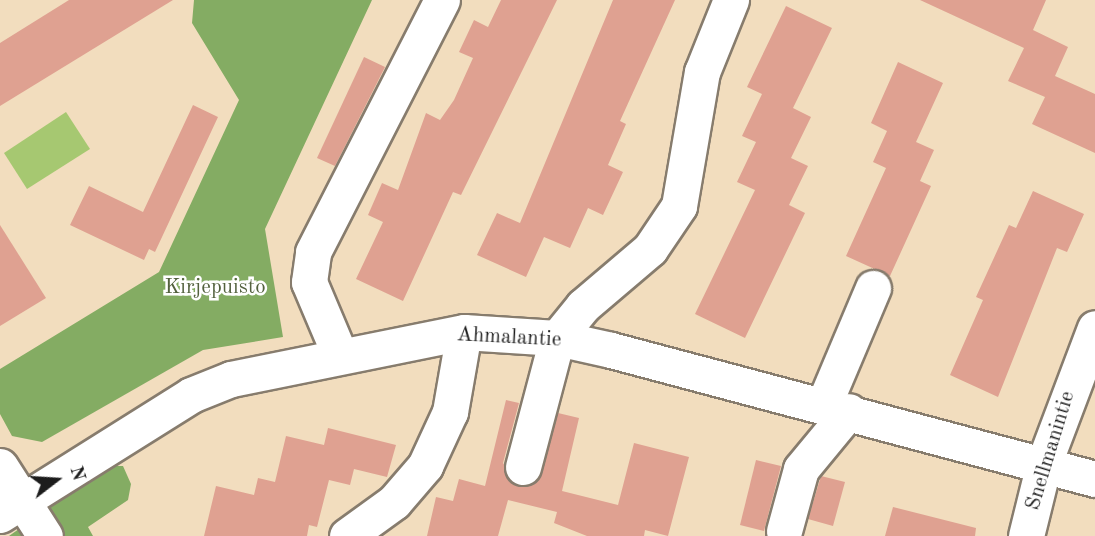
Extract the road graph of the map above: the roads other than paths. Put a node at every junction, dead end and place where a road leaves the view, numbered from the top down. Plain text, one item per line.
1 (442, 0) edge
2 (731, 0) edge
3 (873, 288) dead end
4 (1095, 328) edge
5 (464, 332) junction
6 (557, 338) junction
7 (339, 353) junction
8 (837, 408) junction
9 (1044, 463) junction
10 (0, 466) edge
11 (523, 467) dead end
12 (1095, 479) edge
13 (11, 508) edge
14 (784, 531) dead end
15 (45, 536) edge
16 (347, 536) edge
17 (1026, 536) edge

1 - 7 street
2 - 6 street
3 - 8 street
4 - 9 street, Snellmanintie
5 - 6 street, Ahmalantie
5 - 7 street, Ahmalantie
5 - 16 street
6 - 8 street, Ahmalantie
6 - 11 street
7 - 13 street, Ahmalantie
8 - 9 street, Ahmalantie
8 - 14 street
9 - 12 street, Ahmalantie
9 - 17 street, Snellmanintie
10 - 13 street
13 - 15 street

